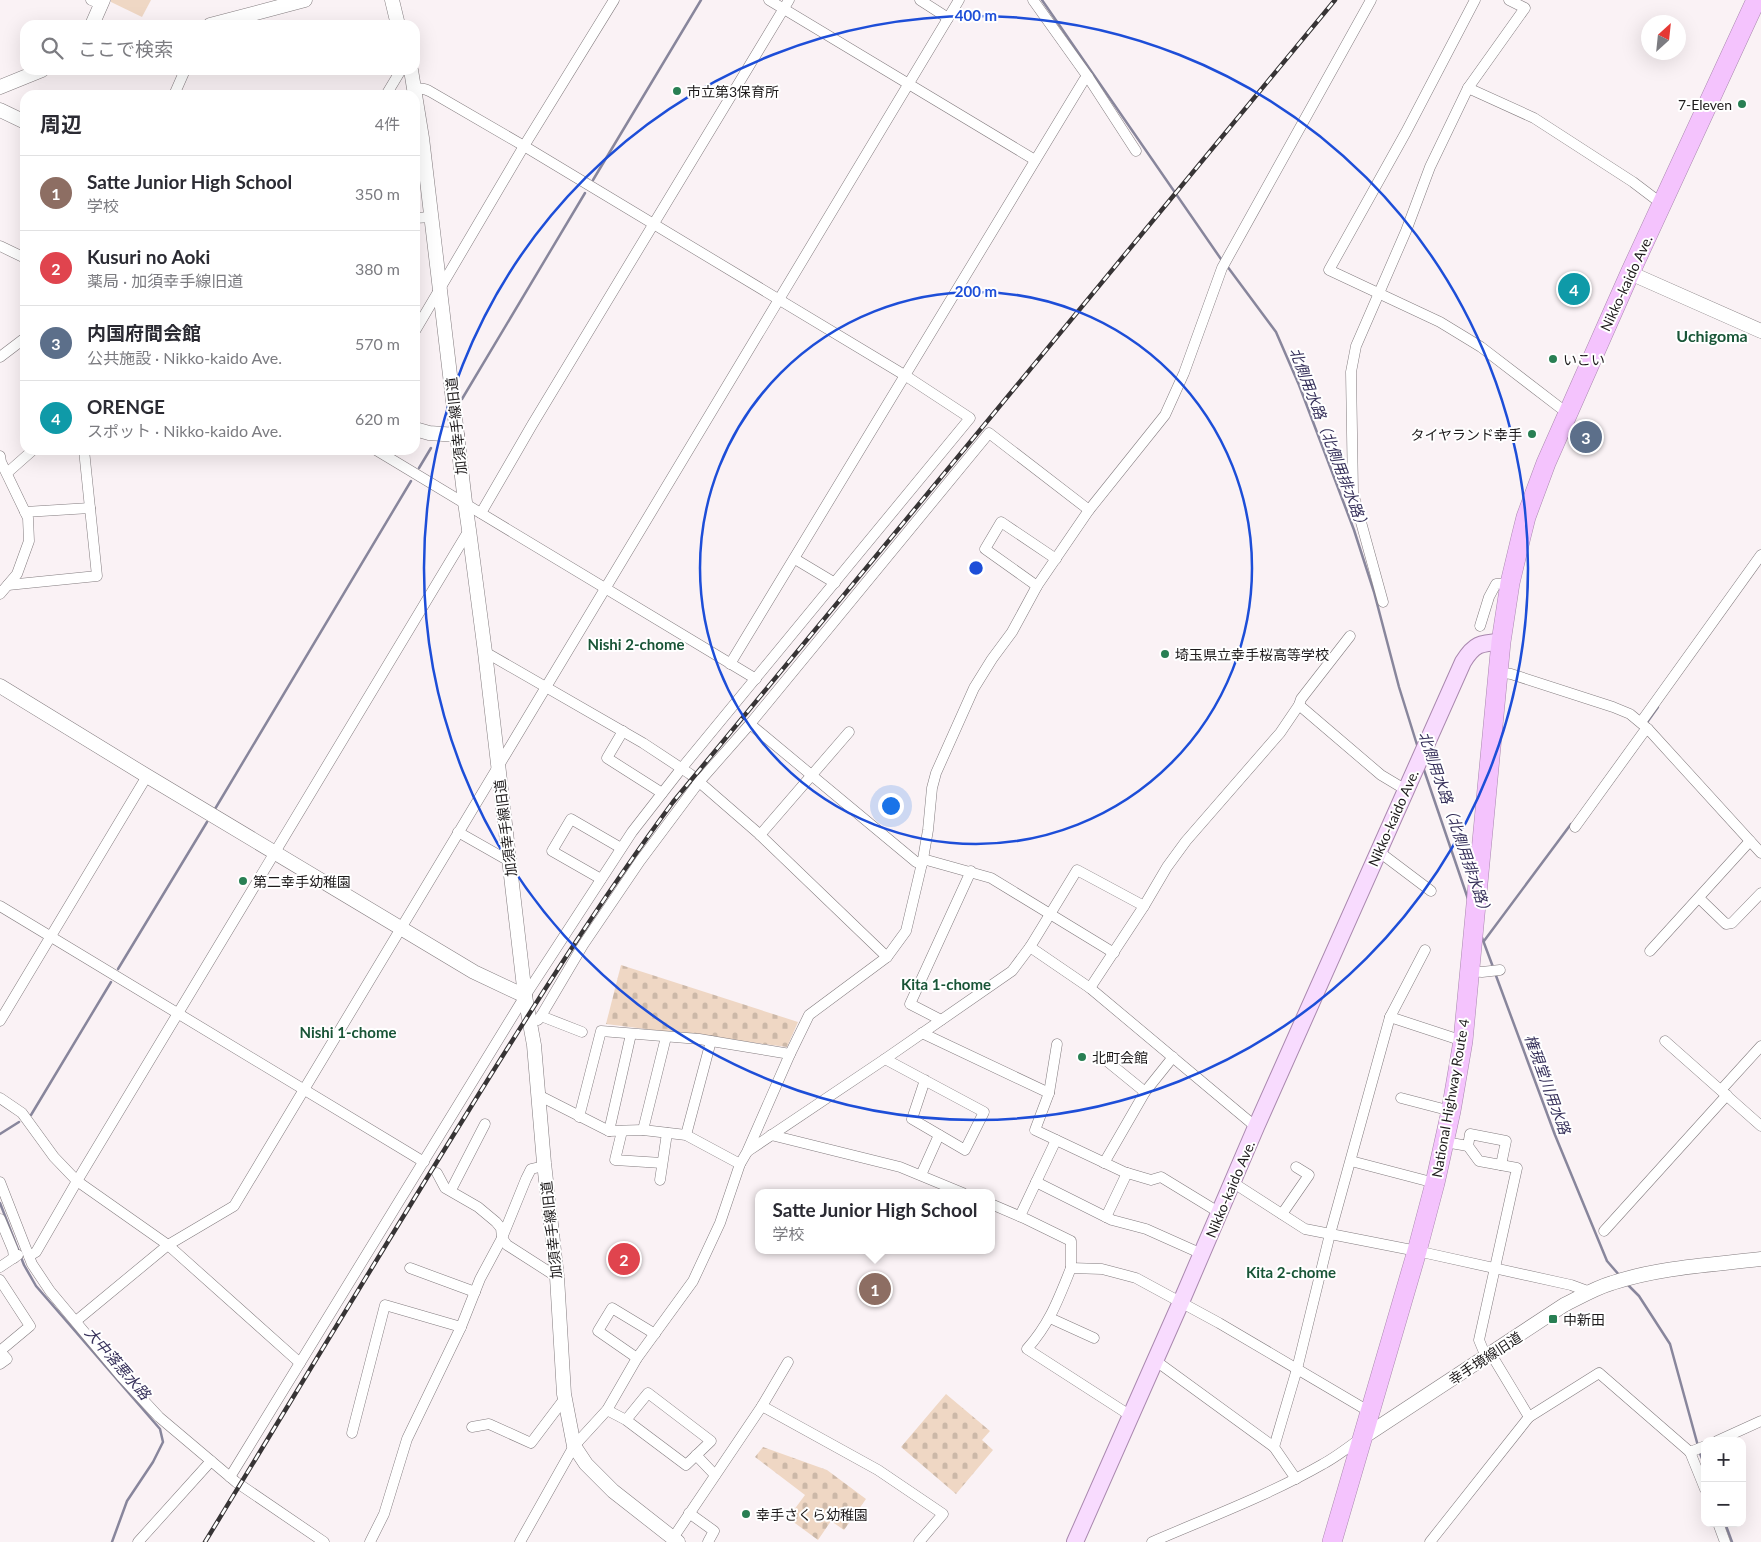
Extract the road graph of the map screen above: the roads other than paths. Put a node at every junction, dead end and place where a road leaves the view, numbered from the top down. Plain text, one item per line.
1 (305, 0) edge
2 (392, 0) edge
3 (614, 0) edge
4 (769, 0) edge
5 (920, 0) edge
6 (959, 0) edge
7 (1033, 0) edge
8 (1371, 0) edge
9 (1475, 0) edge
10 (1509, 0) edge
11 (98, 1) edge
12 (1754, 2) edge
13 (786, 4) edge
14 (948, 18) junction
15 (93, 20) edge
16 (229, 20) edge
17 (397, 20) edge
18 (29, 75) edge
19 (183, 75) edge
20 (398, 75) edge
21 (412, 75) edge
22 (1088, 77) junction
23 (909, 84) junction
24 (0, 86) edge
25 (1468, 88) junction
26 (176, 90) edge
27 (389, 90) edge
28 (415, 90) joint
29 (0, 110) edge
30 (20, 120) edge
31 (420, 127) edge
32 (524, 146) junction
33 (1136, 151) dead end
34 (1035, 160) junction
35 (1662, 204) junction
36 (432, 216) junction
37 (420, 217) edge
38 (654, 225) junction
39 (0, 246) edge
40 (20, 256) edge
41 (1630, 273) junction
42 (441, 288) junction
43 (1378, 292) junction
44 (779, 300) junction
45 (420, 323) edge
46 (1761, 331) edge
47 (20, 342) edge
48 (0, 357) edge
49 (906, 376) junction
50 (1567, 413) junction
51 (420, 430) edge
52 (457, 435) junction
53 (27, 455) edge
54 (85, 455) edge
55 (384, 455) edge
56 (0, 456) edge
57 (6, 474) junction
58 (464, 502) junction
59 (90, 508) junction
60 (1089, 510) junction
61 (25, 512) junction
62 (481, 513) junction
63 (470, 530) junction
64 (1761, 555) edge
65 (1056, 558) junction
66 (795, 559) junction
67 (835, 583) junction
68 (1510, 584) junction
69 (8, 585) junction
70 (1037, 586) junction
71 (606, 589) junction
72 (0, 594) edge
73 (1383, 602) dead end
74 (1480, 626) dead end
75 (1350, 636) dead end
76 (1501, 642) junction
77 (484, 652) junction
78 (730, 664) junction
79 (1499, 672) junction
80 (756, 679) junction
81 (0, 686) edge
82 (545, 688) junction
83 (1298, 705) junction
84 (750, 724) junction
85 (1644, 725) junction
86 (623, 731) junction
87 (849, 732) dead end
88 (498, 765) junction
89 (681, 768) junction
90 (147, 776) junction
91 (811, 777) junction
92 (699, 782) junction
93 (1406, 790) junction
94 (662, 793) junction
95 (1575, 827) dead end
96 (458, 832) junction
97 (760, 835) junction
98 (1750, 841) junction
99 (621, 848) junction
100 (1378, 851) junction
101 (276, 853) junction
102 (1761, 853) edge
103 (509, 861) junction
104 (922, 862) junction
105 (971, 871) junction
106 (601, 879) junction
107 (1431, 890) dead end
108 (1761, 893) edge
109 (1699, 898) junction
110 (0, 906) edge
111 (1144, 906) junction
112 (1051, 914) junction
113 (400, 927) junction
114 (50, 937) junction
115 (1030, 947) junction
116 (1425, 950) dead end
117 (1650, 951) dead end
118 (1114, 954) junction
119 (887, 957) junction
120 (1500, 970) dead end
121 (1470, 971) junction
122 (1090, 988) junction
123 (525, 996) junction
124 (178, 1014) junction
125 (542, 1016) junction
126 (1390, 1017) junction
127 (941, 1020) junction
128 (0, 1021) edge
129 (531, 1026) junction
130 (582, 1032) dead end
131 (922, 1033) junction
132 (631, 1034) junction
133 (666, 1037) junction
134 (711, 1041) junction
135 (1463, 1041) junction
136 (1665, 1041) dead end
137 (1056, 1044) dead end
138 (1761, 1046) edge
139 (790, 1054) junction
140 (1102, 1057) dead end
141 (1173, 1057) junction
142 (885, 1059) junction
143 (925, 1080) junction
144 (304, 1089) junction
145 (1049, 1092) junction
146 (1145, 1092) junction
147 (1724, 1092) junction
148 (538, 1095) junction
149 (0, 1098) edge
150 (1401, 1098) dead end
151 (1451, 1110) junction
152 (578, 1117) junction
153 (485, 1124) dead end
154 (1761, 1126) edge
155 (1256, 1127) junction
156 (644, 1130) junction
157 (609, 1131) junction
158 (622, 1131) junction
159 (667, 1133) junction
160 (771, 1134) junction
161 (939, 1135) junction
162 (686, 1136) junction
163 (1056, 1140) junction
164 (1445, 1142) junction
165 (1468, 1146) junction
166 (747, 1152) junction
167 (1351, 1161) junction
168 (424, 1162) junction
169 (662, 1163) junction
170 (1104, 1163) junction
171 (740, 1164) junction
172 (1501, 1165) junction
173 (544, 1166) junction
174 (1296, 1167) dead end
175 (437, 1173) dead end
176 (1127, 1173) junction
177 (921, 1175) junction
178 (660, 1180) dead end
179 (77, 1181) junction
180 (0, 1182) edge
181 (1036, 1182) junction
182 (1232, 1182) junction
183 (1435, 1183) junction
184 (954, 1189) edge
185 (451, 1190) junction
186 (995, 1206) edge
187 (1220, 1213) junction
188 (1282, 1214) junction
189 (1020, 1216) junction
190 (1106, 1217) junction
191 (0, 1219) edge
192 (1604, 1231) dead end
193 (1330, 1234) junction
194 (502, 1238) junction
195 (168, 1244) junction
196 (1417, 1251) junction
197 (1202, 1254) junction
198 (1761, 1254) edge
199 (21, 1255) junction
200 (1761, 1259) edge
201 (0, 1267) edge
202 (410, 1268) dead end
203 (1071, 1268) junction
204 (1495, 1268) junction
205 (557, 1277) junction
206 (0, 1280) edge
207 (475, 1292) junction
208 (1590, 1292) junction
209 (1182, 1302) junction
210 (1050, 1318) junction
211 (76, 1321) junction
212 (461, 1327) junction
213 (655, 1334) junction
214 (1094, 1338) dead end
215 (1489, 1356) junction
216 (637, 1358) junction
217 (1156, 1361) junction
218 (788, 1362) dead end
219 (0, 1364) edge
220 (300, 1364) junction
221 (1297, 1369) junction
222 (564, 1398) junction
223 (762, 1406) junction
224 (607, 1410) junction
225 (1370, 1412) junction
226 (1131, 1416) junction
227 (1529, 1417) junction
228 (626, 1420) junction
229 (1761, 1421) edge
230 (472, 1427) dead end
231 (352, 1433) dead end
232 (1726, 1437) edge
233 (1362, 1438) junction
234 (574, 1446) junction
235 (1274, 1447) junction
236 (1701, 1448) edge
237 (1690, 1452) junction
238 (696, 1455) junction
239 (211, 1461) junction
240 (715, 1475) junction
241 (230, 1478) junction
242 (1296, 1479) junction
243 (1702, 1482) edge
244 (689, 1513) junction
245 (1719, 1527) edge
246 (312, 1539) edge
247 (675, 1540) edge
248 (1335, 1540) edge
249 (138, 1542) edge
250 (324, 1542) edge
251 (370, 1542) edge
252 (520, 1542) edge
253 (708, 1542) edge
254 (919, 1542) edge
255 (1075, 1542) edge
256 (1152, 1542) edge
257 (1430, 1542) edge
258 (1725, 1542) edge

1 - 16 street
2 - 17 street
3 - 32 street
4 - 13 street
5 - 14 street
6 - 14 street
7 - 22 street
8 - 60 street
9 - 43 street
10 - 25 street
11 - 15 street
12 - 35 highway, Nikko-kaido Ave.
13 - 23 street
13 - 38 street
14 - 23 street
18 - 24 street
19 - 26 street
20 - 27 street
21 - 28 street, 加須幸手線旧道
22 - 33 street
22 - 34 street
23 - 34 street
23 - 44 street
25 - 35 street
25 - 43 street
28 - 32 street
29 - 30 street
31 - 36 street, 加須幸手線旧道
32 - 38 street
32 - 42 street
34 - 49 street
35 - 41 highway, Nikko-kaido Ave.
36 - 37 street
36 - 42 street, 加須幸手線旧道
38 - 44 street
38 - 62 street
39 - 40 street
41 - 46 street
41 - 50 highway, Nikko-kaido Ave.
42 - 45 street
42 - 52 street, 加須幸手線旧道
43 - 50 street
43 - 73 street
44 - 49 street
44 - 71 street
47 - 48 street
49 - 66 street
49 - 67 street
50 - 68 highway, Nikko-kaido Ave.
51 - 52 street
52 - 58 street, 加須幸手線旧道
53 - 57 street
54 - 59 street
55 - 58 street
56 - 57 street
57 - 61 street
58 - 62 street
58 - 63 street, 加須幸手線旧道
59 - 61 street
59 - 69 street
60 - 65 street
60 - 84 street
61 - 69 street
62 - 71 street
63 - 77 street, 加須幸手線旧道
63 - 101 street
64 - 85 street
65 - 70 street
65 - 70 street
66 - 67 street
66 - 78 street
67 - 80 street
68 - 74 street
68 - 76 highway, Nikko-kaido Ave.
69 - 72 street
70 - 104 street
71 - 78 street
71 - 82 street
75 - 83 street
76 - 79 highway, National Highway Route 4
76 - 93 main road, Nikko-kaido Ave.
77 - 82 street
77 - 88 street, 加須幸手線旧道
78 - 80 street
79 - 85 street
79 - 121 highway, National Highway Route 4
80 - 89 street
81 - 90 street
82 - 86 street
82 - 88 street
83 - 93 street
83 - 111 street
84 - 91 street
84 - 92 street
85 - 95 street
85 - 98 street
86 - 89 street
86 - 94 street
87 - 91 street
88 - 96 street
88 - 103 street, 加須幸手線旧道
89 - 92 street
89 - 94 street
90 - 101 street
90 - 114 street
91 - 97 street
91 - 104 street
92 - 97 street
92 - 125 street
93 - 100 main road, Nikko-kaido Ave.
94 - 99 street
96 - 103 street
96 - 113 street
97 - 119 street
98 - 102 street
98 - 109 street
99 - 106 street
99 - 106 street
100 - 107 street
100 - 155 main road, Nikko-kaido Ave.
101 - 113 street
101 - 124 street
103 - 123 street, 加須幸手線旧道
104 - 105 street
104 - 119 street
105 - 112 street
105 - 127 street
106 - 123 street
108 - 109 street
109 - 117 street
110 - 114 street
111 - 112 street
111 - 118 street
112 - 115 street
112 - 118 street
113 - 123 street
113 - 144 street
114 - 124 street
114 - 128 street
115 - 122 street
115 - 127 street
116 - 126 street
118 - 122 street
119 - 139 street
120 - 121 street
121 - 135 highway, National Highway Route 4
122 - 141 street
123 - 129 street, 加須幸手線旧道
123 - 168 street
124 - 144 street
124 - 179 street
125 - 129 street
125 - 130 street
126 - 135 street
126 - 167 street
127 - 131 street
129 - 148 street, 加須幸手線旧道
131 - 142 street
131 - 145 street
132 - 133 street
132 - 152 street
132 - 157 street
133 - 134 street
133 - 156 street
134 - 139 street
134 - 162 street
135 - 151 highway, National Highway Route 4
136 - 147 street
137 - 145 street
138 - 147 street
139 - 166 street
140 - 146 street
141 - 146 street
141 - 155 street
142 - 143 street
142 - 160 street
143 - 161 street
143 - 161 street
144 - 168 street
144 - 195 street
145 - 163 street
146 - 170 street
147 - 154 street
147 - 192 street
148 - 152 street
148 - 173 street, 加須幸手線旧道
149 - 179 street
150 - 151 street
151 - 164 highway, National Highway Route 4
152 - 157 street
153 - 185 street
155 - 182 main road, Nikko-kaido Ave.
156 - 158 street
156 - 159 street
157 - 158 street
158 - 169 street
159 - 162 street
159 - 169 street
160 - 166 street
160 - 177 street
161 - 177 street
162 - 171 street
163 - 170 street
163 - 181 street
164 - 165 street
164 - 183 highway, National Highway Route 4
165 - 172 street
165 - 172 street
166 - 171 street
167 - 183 street
167 - 193 street
168 - 220 street
169 - 178 street
170 - 176 street
171 - 213 street
172 - 204 street
173 - 194 street
173 - 205 street, 加須幸手線旧道
174 - 188 street
175 - 185 street
176 - 187 street
176 - 190 street
177 - 184 street
179 - 195 street
179 - 199 street
180 - 199 street
181 - 189 street
181 - 190 street
182 - 187 main road, Nikko-kaido Ave.
182 - 188 street
183 - 196 highway, National Highway Route 4
185 - 194 street
186 - 189 street
187 - 197 main road, Nikko-kaido Ave.
188 - 193 street
189 - 203 street
190 - 197 street
191 - 199 street
193 - 196 street
193 - 221 street
194 - 205 street
194 - 207 street
195 - 211 street
195 - 220 street
196 - 204 street
196 - 225 highway, National Highway Route 4
197 - 209 main road, Nikko-kaido Ave.
198 - 200 street
199 - 201 street
199 - 211 street
200 - 208 street, 幸手境線旧道
202 - 207 street
203 - 209 street
203 - 210 street
204 - 208 street
204 - 215 street
205 - 222 street, 加須幸手線旧道
206 - 219 street
207 - 212 street
208 - 215 street, 幸手境線旧道
209 - 217 main road, Nikko-kaido Ave.
209 - 221 street
210 - 214 street
210 - 226 street
211 - 239 street
212 - 231 street
212 - 251 street
213 - 216 street
213 - 216 street
215 - 227 street
215 - 233 street, 幸手境線旧道
216 - 224 street
217 - 226 main road, Nikko-kaido Ave.
217 - 235 street
218 - 223 street
220 - 241 street
221 - 225 street
221 - 235 street
222 - 230 street
222 - 234 street, 加須幸手線旧道
223 - 240 street
223 - 254 street
224 - 228 street
224 - 234 street
225 - 233 highway, National Highway Route 4
226 - 255 main road, Nikko-kaido Ave.
227 - 237 street
227 - 257 street
228 - 238 street
228 - 238 street
229 - 232 street
233 - 242 street
233 - 248 highway, National Highway Route 4
234 - 247 street, 加須幸手線旧道
234 - 252 street
235 - 242 street
236 - 237 street
237 - 243 street
238 - 240 street
239 - 241 street
239 - 249 street
240 - 244 street
241 - 246 street
242 - 256 street
244 - 247 street
244 - 253 street
245 - 258 street
246 - 250 street

